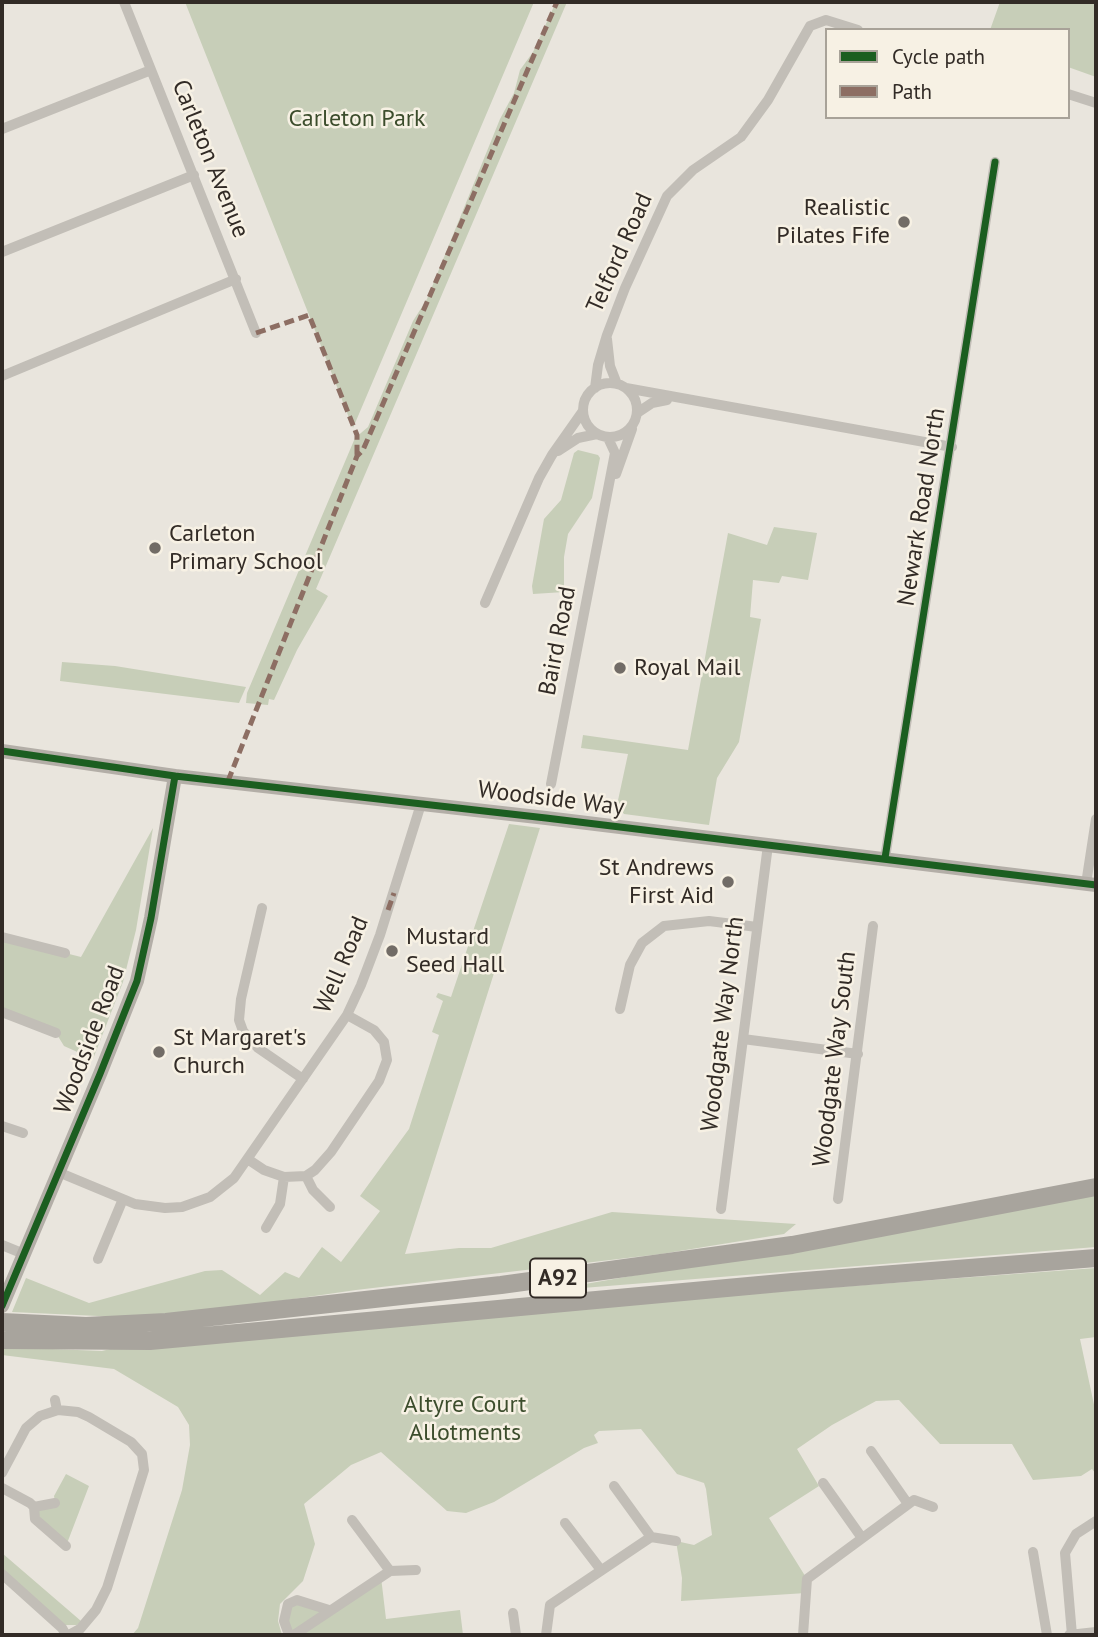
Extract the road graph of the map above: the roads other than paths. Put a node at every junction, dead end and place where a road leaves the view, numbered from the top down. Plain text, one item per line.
1 (124, 2) edge
2 (852, 28) edge
3 (150, 70) junction
4 (1070, 95) edge
5 (1096, 103) edge
6 (2, 129) edge
7 (995, 163) dead end
8 (194, 175) junction
9 (2, 251) edge
10 (236, 279) junction
11 (256, 332) dead end
12 (607, 335) junction
13 (2, 376) edge
14 (622, 386) junction
15 (595, 388) junction
16 (675, 399) junction
17 (583, 411) junction
18 (637, 413) junction
19 (633, 425) junction
20 (597, 434) junction
21 (608, 438) junction
22 (952, 447) junction
23 (552, 455) junction
24 (605, 506) junction
25 (485, 603) dead end
26 (2, 751) edge
27 (175, 776) junction
28 (551, 784) dead end
29 (421, 804) junction
30 (1096, 819) edge
31 (768, 845) junction
32 (886, 858) junction
33 (1091, 884) edge
34 (262, 908) dead end
35 (873, 926) dead end
36 (757, 927) junction
37 (2, 937) edge
38 (65, 953) dead end
39 (620, 1009) dead end
40 (2, 1012) edge
41 (347, 1014) junction
42 (56, 1033) dead end
43 (743, 1039) junction
44 (858, 1054) junction
45 (303, 1079) junction
46 (2, 1126) edge
47 (23, 1133) dead end
48 (249, 1160) junction
49 (58, 1172) junction
50 (306, 1176) junction
51 (284, 1177) junction
52 (1096, 1187) edge
53 (123, 1199) junction
54 (838, 1199) dead end
55 (330, 1207) dead end
56 (721, 1209) dead end
57 (266, 1228) dead end
58 (2, 1245) edge
59 (24, 1254) junction
60 (1096, 1258) edge
61 (98, 1259) dead end
62 (2, 1306) edge
63 (8, 1322) edge
64 (7, 1341) edge
65 (871, 1451) dead end
66 (2, 1473) edge
67 (823, 1483) dead end
68 (614, 1486) dead end
69 (2, 1488) edge
70 (55, 1503) dead end
71 (908, 1504) junction
72 (34, 1507) junction
73 (933, 1507) dead end
74 (352, 1520) dead end
75 (1096, 1521) edge
76 (565, 1522) dead end
77 (651, 1537) junction
78 (862, 1538) junction
79 (676, 1541) dead end
80 (66, 1546) dead end
81 (1033, 1552) dead end
82 (416, 1570) dead end
83 (601, 1570) junction
84 (390, 1571) junction
85 (2, 1574) edge
86 (329, 1610) junction
87 (513, 1613) dead end
88 (1096, 1632) edge
89 (68, 1635) edge
90 (289, 1635) edge
91 (294, 1635) edge
92 (516, 1635) edge
93 (547, 1635) edge
94 (803, 1635) edge
95 (1047, 1635) edge
96 (1071, 1635) edge

1 - 3 street, Carleton Avenue
2 - 12 street, Telford Road
3 - 6 street
3 - 8 street, Carleton Avenue
4 - 5 street
7 - 22 street, Newark Road North
8 - 9 street
8 - 10 street, Carleton Avenue
10 - 11 street, Carleton Avenue
10 - 13 street
12 - 14 street, Telford Road
12 - 15 street, Telford Road
14 - 15 street
14 - 16 street
14 - 18 street
15 - 17 street
16 - 18 street
16 - 22 street
17 - 20 street
17 - 23 street
18 - 19 street
19 - 21 street
19 - 24 street, Baird Road
20 - 21 street
20 - 23 street
21 - 24 street, Baird Road
22 - 32 street, Newark Road North
23 - 25 street
24 - 28 street, Baird Road
26 - 27 street, Woodside Way
27 - 29 street, Woodside Way
27 - 49 street, Woodside Road
29 - 31 street, Woodside Way
29 - 41 street, Well Road
30 - 33 street
31 - 32 street, Woodside Way
31 - 36 street, Woodgate Way North
32 - 33 street, Woodside Way
34 - 45 street
35 - 44 street, Woodgate Way South
36 - 39 street
36 - 43 street, Woodgate Way North
37 - 38 street
40 - 42 street
41 - 45 street, Well Road
41 - 50 street
43 - 44 street
43 - 56 street, Woodgate Way North
44 - 54 street, Woodgate Way South
45 - 48 street, Well Road
46 - 47 street
48 - 51 street
48 - 53 street, Well Road
49 - 53 street, Well Road
49 - 59 street, Woodside Road
50 - 51 street
50 - 55 street
51 - 57 street
52 - 63 highway, A92
53 - 61 street
58 - 59 street
59 - 62 street, Woodside Road
60 - 64 highway, A92
65 - 71 street
66 - 89 street
67 - 78 street
68 - 77 street
69 - 72 street
70 - 72 street
71 - 73 street
71 - 78 street
72 - 80 street
74 - 84 street
75 - 96 street
76 - 83 street
77 - 79 street
77 - 83 street
78 - 94 street
81 - 95 street
82 - 84 street
83 - 93 street
84 - 86 street
85 - 89 street
86 - 90 street
86 - 91 street
87 - 92 street
88 - 96 street

